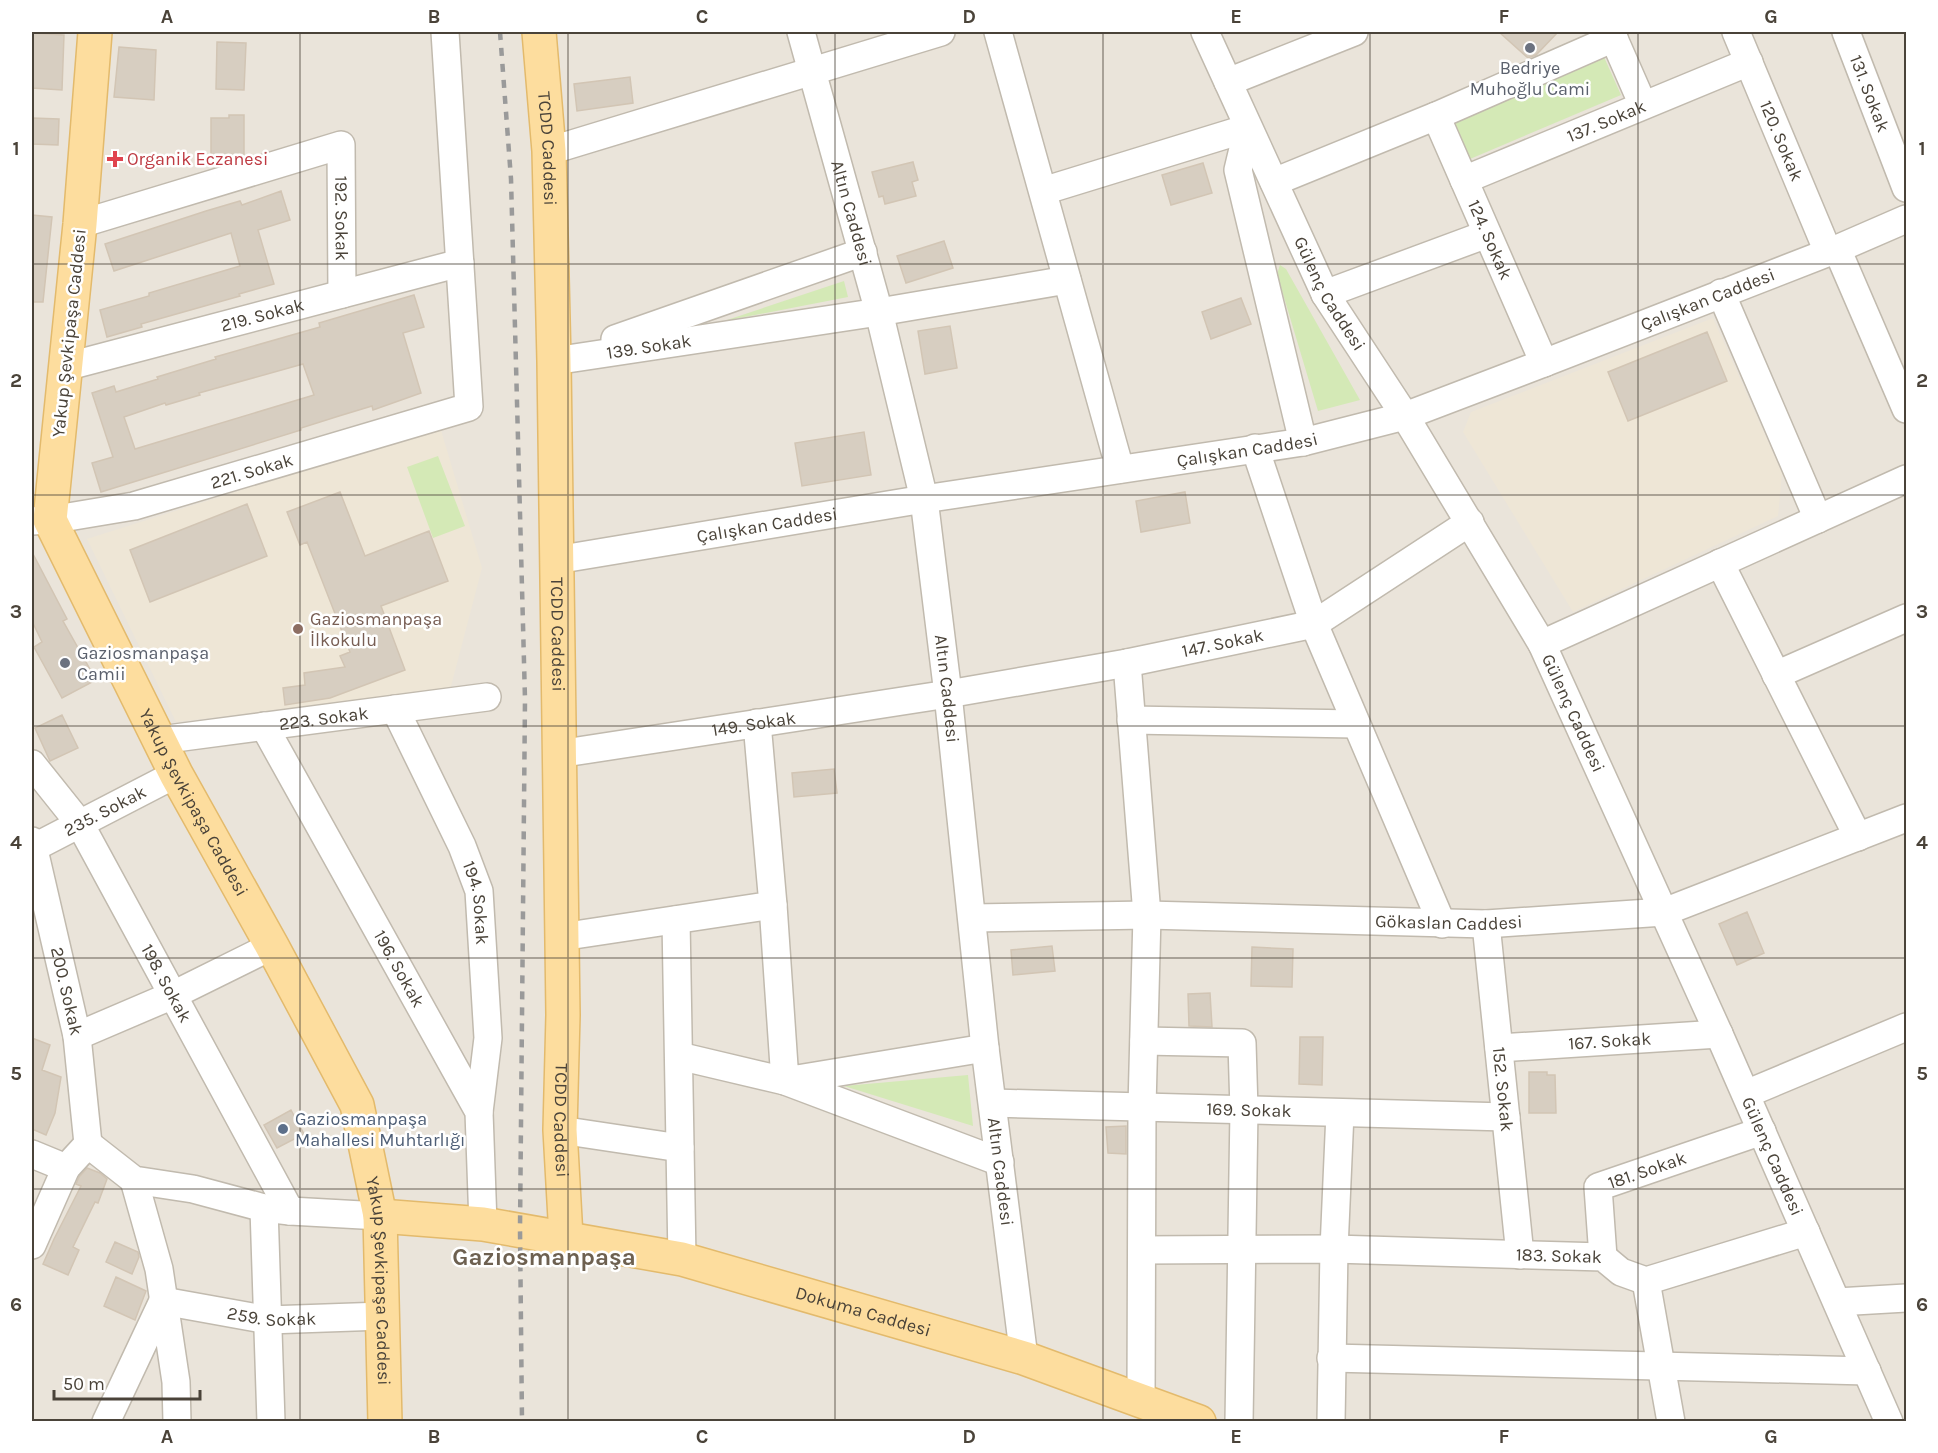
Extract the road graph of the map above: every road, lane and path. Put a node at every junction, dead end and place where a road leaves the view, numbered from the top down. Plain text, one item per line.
1 (95, 32) edge
2 (445, 32) edge
3 (539, 32) edge
4 (801, 32) edge
5 (941, 32) edge
6 (998, 32) edge
7 (1205, 32) edge
8 (1354, 32) edge
9 (1736, 32) edge
10 (1846, 32) edge
11 (1612, 35) edge
12 (1749, 62) junction
13 (812, 71) junction
14 (1228, 82) junction
15 (1643, 105) junction
16 (1436, 116) junction
17 (1248, 128) junction
18 (549, 151) junction
19 (1464, 180) junction
20 (1274, 182) junction
21 (1906, 188) edge
22 (1043, 191) junction
23 (1906, 219) edge
24 (80, 224) junction
25 (1487, 234) junction
26 (1832, 250) junction
27 (863, 252) junction
28 (460, 263) junction
29 (1067, 280) junction
30 (1721, 293) junction
31 (342, 294) junction
32 (1325, 294) junction
33 (879, 312) junction
34 (554, 361) junction
35 (1544, 363) junction
36 (65, 367) junction
37 (1906, 409) edge
38 (1405, 416) junction
39 (1303, 442) junction
40 (1255, 448) junction
41 (1120, 469) junction
42 (1906, 479) edge
43 (924, 500) junction
44 (1818, 519) junction
45 (41, 520) edge
46 (1470, 522) junction
47 (556, 560) junction
48 (1720, 563) junction
49 (1906, 618) edge
50 (1314, 624) junction
51 (1542, 644) junction
52 (1127, 663) junction
53 (1776, 675) junction
54 (948, 693) junction
55 (487, 697) dead end
56 (395, 709) junction
57 (1131, 720) junction
58 (757, 723) junction
59 (1355, 724) junction
60 (264, 726) junction
61 (160, 740) junction
62 (558, 754) junction
63 (32, 764) edge
64 (176, 774) junction
65 (1906, 818) edge
66 (80, 824) junction
67 (1858, 837) junction
68 (34, 862) edge
69 (773, 905) junction
70 (1664, 912) junction
71 (1147, 915) junction
72 (973, 918) junction
73 (676, 920) junction
74 (1443, 924) junction
75 (1486, 924) junction
76 (561, 938) junction
77 (272, 946) junction
78 (173, 995) junction
79 (1906, 1027) edge
80 (1719, 1034) junction
81 (77, 1036) junction
82 (1144, 1041) junction
83 (985, 1048) junction
84 (1499, 1048) junction
85 (678, 1056) junction
86 (785, 1081) junction
87 (1746, 1094) junction
88 (993, 1103) junction
89 (1142, 1107) junction
90 (1244, 1110) junction
91 (478, 1112) junction
92 (1340, 1113) junction
93 (1506, 1117) junction
94 (560, 1130) junction
95 (1762, 1131) junction
96 (88, 1144) junction
97 (680, 1148) junction
98 (32, 1154) edge
99 (1000, 1162) junction
100 (66, 1168) junction
101 (134, 1180) junction
102 (277, 1210) junction
103 (380, 1216) junction
104 (483, 1224) junction
105 (1806, 1232) junction
106 (566, 1237) junction
107 (32, 1245) edge
108 (1242, 1249) junction
109 (1334, 1249) junction
110 (1142, 1250) junction
111 (1520, 1255) junction
112 (1603, 1257) junction
113 (682, 1259) junction
114 (1646, 1281) junction
115 (1906, 1298) edge
116 (163, 1302) junction
117 (1837, 1302) junction
118 (383, 1316) junction
119 (268, 1320) junction
120 (1024, 1358) junction
121 (1331, 1358) junction
122 (1662, 1366) junction
123 (1867, 1371) junction
124 (1141, 1402) junction
125 (106, 1422) edge
126 (177, 1422) edge
127 (271, 1422) edge
128 (385, 1422) edge
129 (1199, 1422) edge
130 (1239, 1422) edge
131 (1331, 1422) edge
132 (1671, 1422) edge
133 (1889, 1422) edge

1 - 24 main road, Yakup Şevkipaşa Caddesi
2 - 28 street
3 - 18 main road, TCDD Caddesi
4 - 13 street, Altın Caddesi
5 - 13 street
6 - 22 street
7 - 14 street, Gülenç Caddesi
8 - 14 street
9 - 12 street, 120. Sokak
10 - 21 street, 131. Sokak
11 - 15 street
11 - 16 street
12 - 15 street, 137. Sokak
12 - 26 street, 120. Sokak
13 - 18 street
13 - 27 street, Altın Caddesi
14 - 17 street, Gülenç Caddesi
15 - 19 street, 137. Sokak
16 - 19 street, 124. Sokak
16 - 20 street
17 - 20 street, Gülenç Caddesi
17 - 22 street
17 - 39 street
18 - 34 main road, TCDD Caddesi
19 - 25 street, 124. Sokak
20 - 32 street, Gülenç Caddesi
22 - 29 street
23 - 26 street, Çalışkan Caddesi
24 - 31 street, 192. Sokak
24 - 36 main road, Yakup Şevkipaşa Caddesi
25 - 32 street
25 - 35 street, 124. Sokak
26 - 30 street, Çalışkan Caddesi
26 - 37 street, 120. Sokak
27 - 33 street, Altın Caddesi
27 - 34 street, 139. Sokak
28 - 31 street, 219. Sokak
28 - 45 street, 221. Sokak
29 - 33 street, 139. Sokak
29 - 41 street
30 - 35 street, Çalışkan Caddesi
30 - 44 street
31 - 36 street, 219. Sokak
32 - 38 street, Gülenç Caddesi
33 - 34 street, 139. Sokak
33 - 43 street, Altın Caddesi
34 - 47 main road, TCDD Caddesi
35 - 38 street, Çalışkan Caddesi
36 - 45 main road, Yakup Şevkipaşa Caddesi
38 - 39 street, Çalışkan Caddesi
38 - 46 street, Gülenç Caddesi
39 - 40 street, Çalışkan Caddesi
40 - 41 street, Çalışkan Caddesi
40 - 50 street
41 - 43 street, Çalışkan Caddesi
42 - 44 street
43 - 47 street, Çalışkan Caddesi
43 - 54 street, Altın Caddesi
44 - 48 street
45 - 61 main road, Yakup Şevkipaşa Caddesi
46 - 50 street, 147. Sokak
46 - 51 street, Gülenç Caddesi
47 - 62 main road, TCDD Caddesi
48 - 51 street
48 - 53 street
49 - 53 street
50 - 52 street, 147. Sokak
50 - 59 street
51 - 70 street, Gülenç Caddesi
52 - 54 street, 147. Sokak
52 - 57 street
53 - 67 street
54 - 58 street, 149. Sokak
54 - 72 street, Altın Caddesi
55 - 56 street, 223. Sokak
56 - 60 street, 223. Sokak
56 - 91 street, 194. Sokak
57 - 59 street
57 - 71 street
58 - 62 street, 149. Sokak
58 - 69 street
59 - 74 street
60 - 61 street, 223. Sokak
60 - 91 street, 196. Sokak
61 - 64 main road, Yakup Şevkipaşa Caddesi
62 - 76 main road, TCDD Caddesi
63 - 66 street, 198. Sokak
64 - 66 street, 235. Sokak
64 - 77 main road, Yakup Şevkipaşa Caddesi
65 - 67 street, Gökaslan Caddesi
66 - 68 street, 235. Sokak
66 - 78 street, 198. Sokak
67 - 70 street, Gökaslan Caddesi
68 - 81 street, 200. Sokak
69 - 73 street
69 - 86 street
70 - 75 street, Gökaslan Caddesi
70 - 80 street, Gülenç Caddesi
71 - 72 street, Gökaslan Caddesi
71 - 74 street, Gökaslan Caddesi
71 - 82 street
72 - 83 street, Altın Caddesi
73 - 76 street
73 - 85 street
74 - 75 street, Gökaslan Caddesi
75 - 84 street, 152. Sokak
76 - 94 main road, TCDD Caddesi
77 - 78 street
77 - 103 main road, Yakup Şevkipaşa Caddesi
78 - 81 street
78 - 102 street, 198. Sokak
79 - 87 street
80 - 84 street, 167. Sokak
80 - 87 street, Gülenç Caddesi
81 - 96 street, 200. Sokak
82 - 89 street
82 - 90 street
83 - 86 street
83 - 88 street, Altın Caddesi
84 - 93 street, 152. Sokak
85 - 86 street
85 - 97 street
86 - 99 street
87 - 95 street, Gülenç Caddesi
88 - 89 street, 169. Sokak
88 - 99 street, Altın Caddesi
89 - 90 street, 169. Sokak
89 - 110 street
90 - 92 street, 169. Sokak
90 - 108 street
91 - 104 street, 196. Sokak
92 - 93 street, 169. Sokak
92 - 109 street
93 - 111 street, 152. Sokak
94 - 97 street
94 - 106 main road, TCDD Caddesi
95 - 105 street, Gülenç Caddesi
95 - 112 street, 181. Sokak
96 - 100 street
96 - 101 street
97 - 113 street
98 - 100 street
99 - 120 street, Altın Caddesi
100 - 107 street
101 - 102 street
101 - 116 street
102 - 103 street
102 - 119 street, 198. Sokak
103 - 104 main road, Dokuma Caddesi
103 - 118 main road, Yakup Şevkipaşa Caddesi
104 - 106 main road, Dokuma Caddesi
105 - 114 street
105 - 117 street, Gülenç Caddesi
106 - 113 main road, Dokuma Caddesi
108 - 109 street, 183. Sokak
108 - 110 street, 183. Sokak
108 - 130 street
109 - 111 street, 183. Sokak
109 - 121 street
110 - 124 street
111 - 112 street, 183. Sokak
112 - 114 street, 183. Sokak
113 - 120 main road, Dokuma Caddesi
114 - 122 street
115 - 117 street
116 - 119 street, 259. Sokak
116 - 125 street
116 - 126 street
117 - 123 street, Gülenç Caddesi
118 - 119 street, 259. Sokak
118 - 128 main road, Yakup Şevkipaşa Caddesi
119 - 127 street, 198. Sokak
120 - 124 main road, Dokuma Caddesi
121 - 122 street
121 - 131 street
122 - 123 street
122 - 132 street
123 - 133 street, Gülenç Caddesi
124 - 129 main road, Dokuma Caddesi

